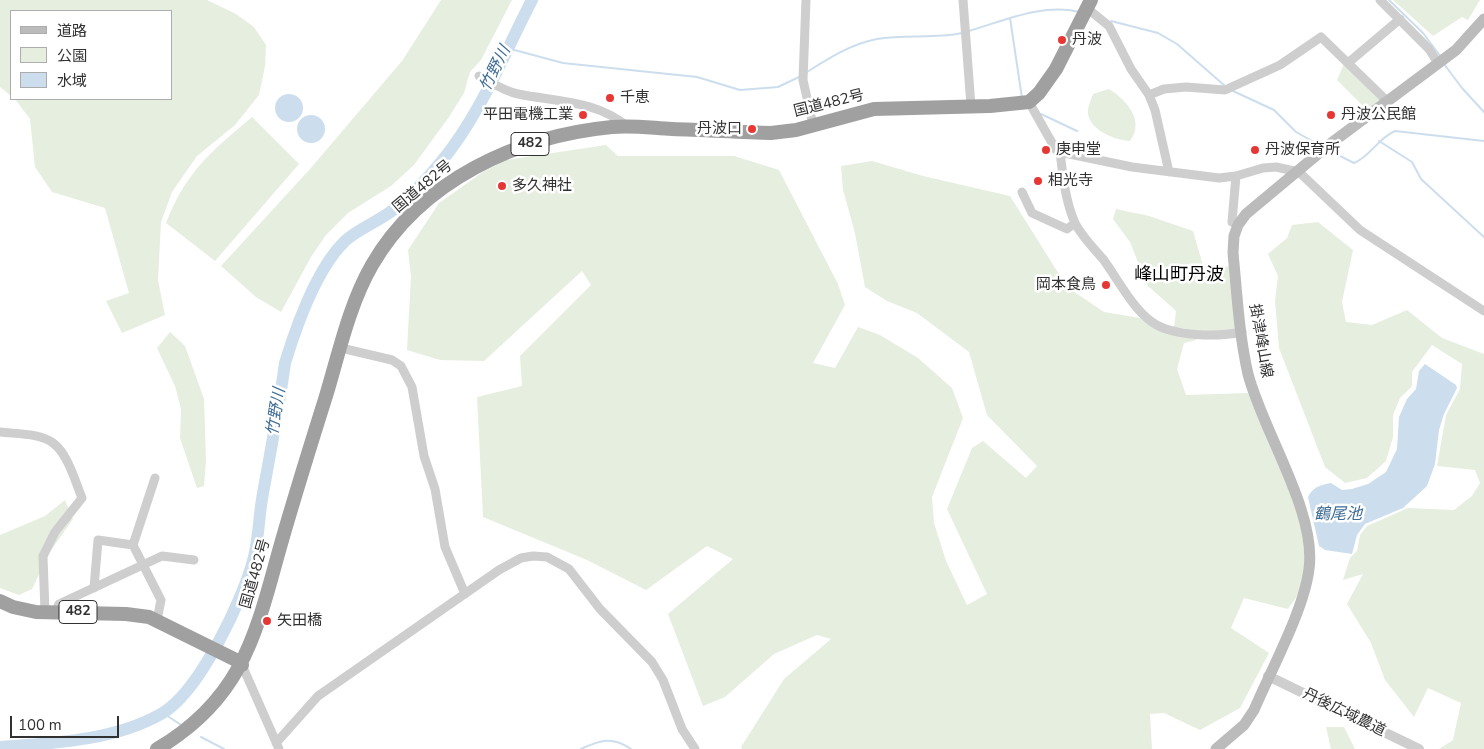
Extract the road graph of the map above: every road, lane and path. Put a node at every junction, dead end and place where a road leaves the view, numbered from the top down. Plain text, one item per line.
1 (806, 0) edge
2 (963, 0) edge
3 (1380, 0) edge
4 (1090, 5) edge
5 (1400, 19) junction
6 (1484, 19) edge
7 (1441, 61) junction
8 (1348, 63) junction
9 (480, 76) dead end
10 (1149, 95) junction
11 (1387, 101) junction
12 (1029, 102) junction
13 (971, 106) junction
14 (813, 125) junction
15 (628, 127) junction
16 (1060, 152) junction
17 (1169, 172) junction
18 (1300, 172) junction
19 (1236, 176) junction
20 (1022, 192) dead end
21 (1076, 223) junction
22 (1238, 225) junction
23 (1484, 311) edge
24 (1242, 332) junction
25 (341, 348) junction
26 (0, 432) edge
27 (155, 478) dead end
28 (133, 545) junction
29 (194, 560) dead end
30 (144, 565) junction
31 (94, 588) junction
32 (465, 594) junction
33 (0, 601) edge
34 (50, 612) junction
35 (157, 620) junction
36 (238, 662) junction
37 (1268, 676) junction
38 (278, 746) edge
39 (157, 749) edge
40 (695, 749) edge
41 (1216, 749) edge
42 (1419, 749) edge

1 - 14 street
2 - 13 street
3 - 5 street
4 - 10 street
4 - 12 highway
5 - 7 street
5 - 8 street
6 - 7 main road
7 - 11 main road
8 - 10 street
8 - 11 street
9 - 15 street
10 - 17 street
11 - 18 main road
12 - 13 highway, 国道482号 / 482
12 - 16 street
13 - 14 highway, 国道482号 / 482
14 - 15 highway, 国道482号 / 482
15 - 25 highway, 国道482号 / 482
16 - 17 street
16 - 21 street
17 - 19 street
18 - 19 street
18 - 22 main road
18 - 23 street
19 - 22 street
20 - 21 street
21 - 24 street
22 - 24 main road, 掛津峰山線
24 - 37 main road, 掛津峰山線
25 - 32 street
25 - 36 highway, 国道482号 / 482
26 - 34 street
27 - 28 street
28 - 30 street
28 - 31 street
29 - 30 street
30 - 31 street
30 - 35 street
31 - 34 street
32 - 38 street
32 - 40 street
33 - 34 highway, 482
34 - 35 highway, 482
35 - 36 highway, 482
36 - 38 street
36 - 39 highway, 482
37 - 41 main road, 掛津峰山線
37 - 42 street, 丹後広域農道

